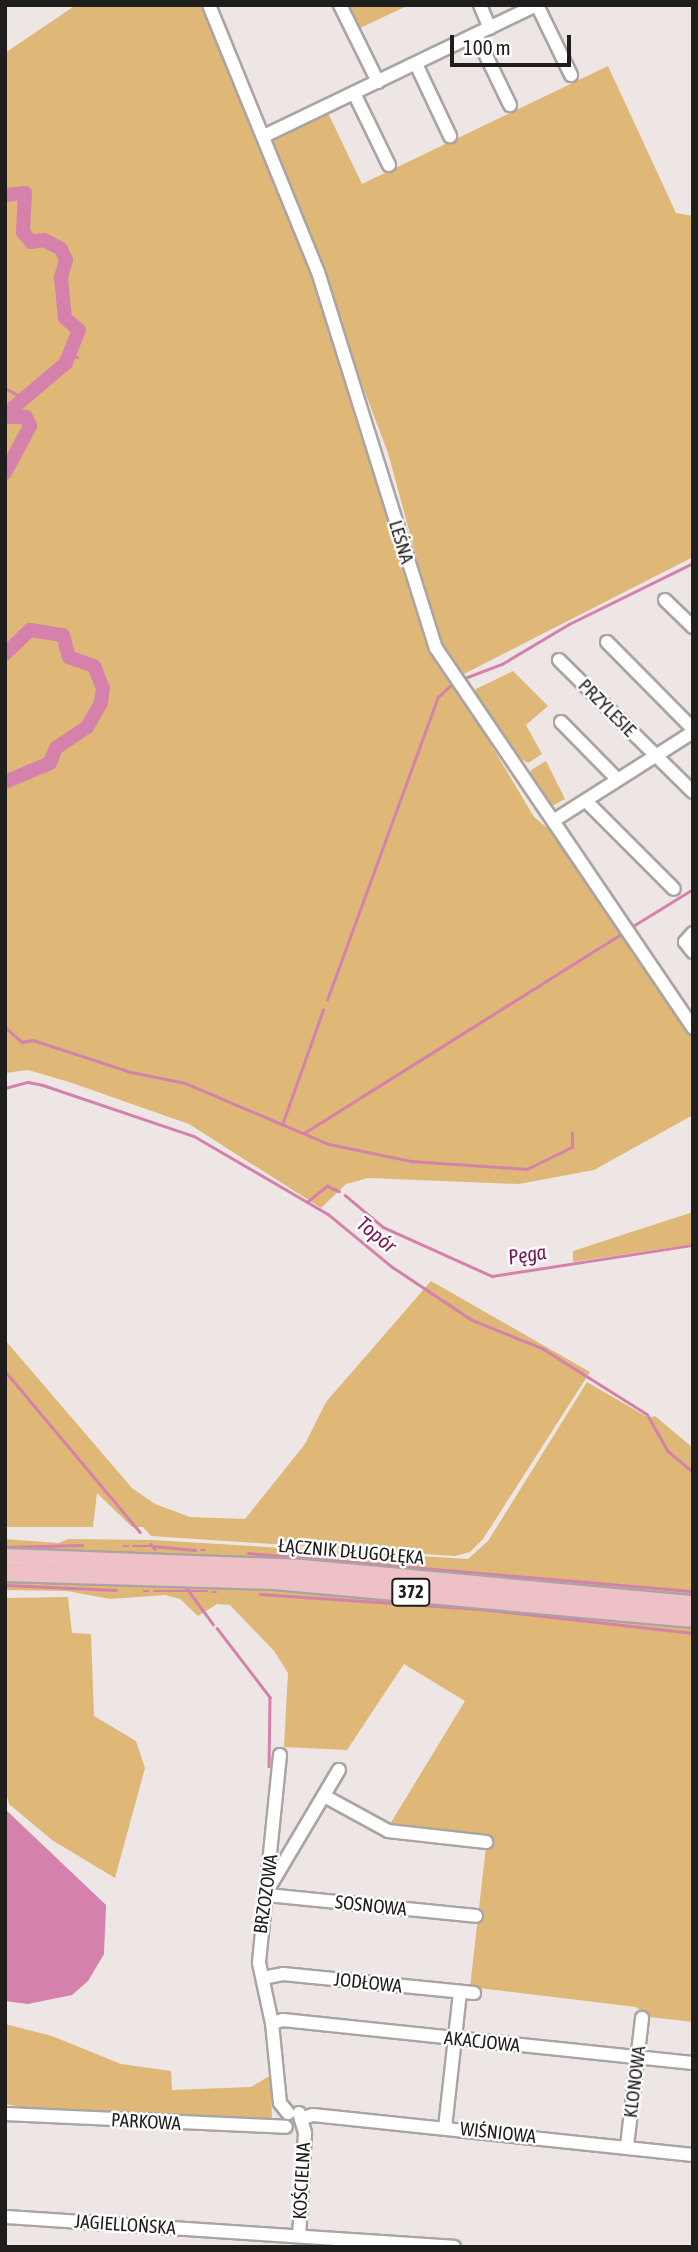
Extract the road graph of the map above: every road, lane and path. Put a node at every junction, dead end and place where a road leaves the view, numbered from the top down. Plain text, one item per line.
1 (209, 5) edge
2 (340, 5) edge
3 (480, 5) edge
4 (536, 5) edge
5 (490, 28) junction
6 (476, 35) junction
7 (416, 64) junction
8 (571, 75) dead end
9 (378, 82) junction
10 (354, 93) junction
11 (510, 105) dead end
12 (264, 136) junction
13 (450, 136) dead end
14 (389, 165) dead end
15 (666, 600) dead end
16 (693, 627) edge
17 (607, 642) dead end
18 (559, 660) dead end
19 (561, 722) dead end
20 (693, 730) edge
21 (655, 756) junction
22 (618, 780) junction
23 (693, 792) edge
24 (586, 801) junction
25 (553, 821) junction
26 (674, 889) dead end
27 (693, 933) edge
28 (693, 952) edge
29 (693, 1028) edge
30 (5, 1557) edge
31 (5, 1573) edge
32 (693, 1604) edge
33 (693, 1619) edge
34 (280, 1755) dead end
35 (340, 1770) dead end
36 (326, 1797) junction
37 (486, 1842) dead end
38 (267, 1892) junction
39 (476, 1916) dead end
40 (263, 1979) junction
41 (460, 1992) junction
42 (474, 1993) dead end
43 (642, 2018) dead end
44 (272, 2023) junction
45 (455, 2039) junction
46 (638, 2057) junction
47 (693, 2063) edge
48 (288, 2113) junction
49 (5, 2114) edge
50 (303, 2122) junction
51 (286, 2127) junction
52 (445, 2128) junction
53 (627, 2147) junction
54 (693, 2155) edge
55 (5, 2217) edge
56 (304, 2240) edge
57 (454, 2247) edge

1 - 12 street, LEŚNA
2 - 9 street
3 - 5 street
4 - 5 street
4 - 8 street
5 - 6 street
6 - 7 street
6 - 11 street
7 - 9 street
7 - 13 street
9 - 10 street
10 - 12 street
10 - 14 street
12 - 25 street, LEŚNA
15 - 16 street
17 - 20 street
18 - 21 street, PRZYLESIE
19 - 22 street
20 - 21 street
21 - 22 street
21 - 23 street, PRZYLESIE
22 - 24 street
24 - 25 street
24 - 26 street
25 - 29 street, LEŚNA
27 - 28 street
30 - 32 main road, ŁĄCZNIK DŁUGOŁĘKA / 372
31 - 33 main road, ŁĄCZNIK DŁUGOŁĘKA / 372
34 - 38 street, BRZOZOWA
35 - 36 street
36 - 37 street
36 - 38 street
38 - 39 street, SOSNOWA
38 - 40 street, BRZOZOWA
40 - 41 street, JODŁOWA
40 - 44 street, BRZOZOWA
41 - 42 street, JODŁOWA
41 - 45 street
43 - 46 street, KLONOWA
44 - 45 street, AKACJOWA
44 - 48 street, BRZOZOWA
45 - 46 street, AKACJOWA
45 - 52 street
46 - 47 street, AKACJOWA
46 - 53 street, KLONOWA
48 - 50 street
48 - 51 street
49 - 51 street, PARKOWA
50 - 51 street, PARKOWA
50 - 52 street, WIŚNIOWA
50 - 56 street, KOŚCIELNA
52 - 53 street, WIŚNIOWA
53 - 54 street, WIŚNIOWA
55 - 56 street, JAGIELLOŃSKA
56 - 57 street, JAGIELLOŃSKA

